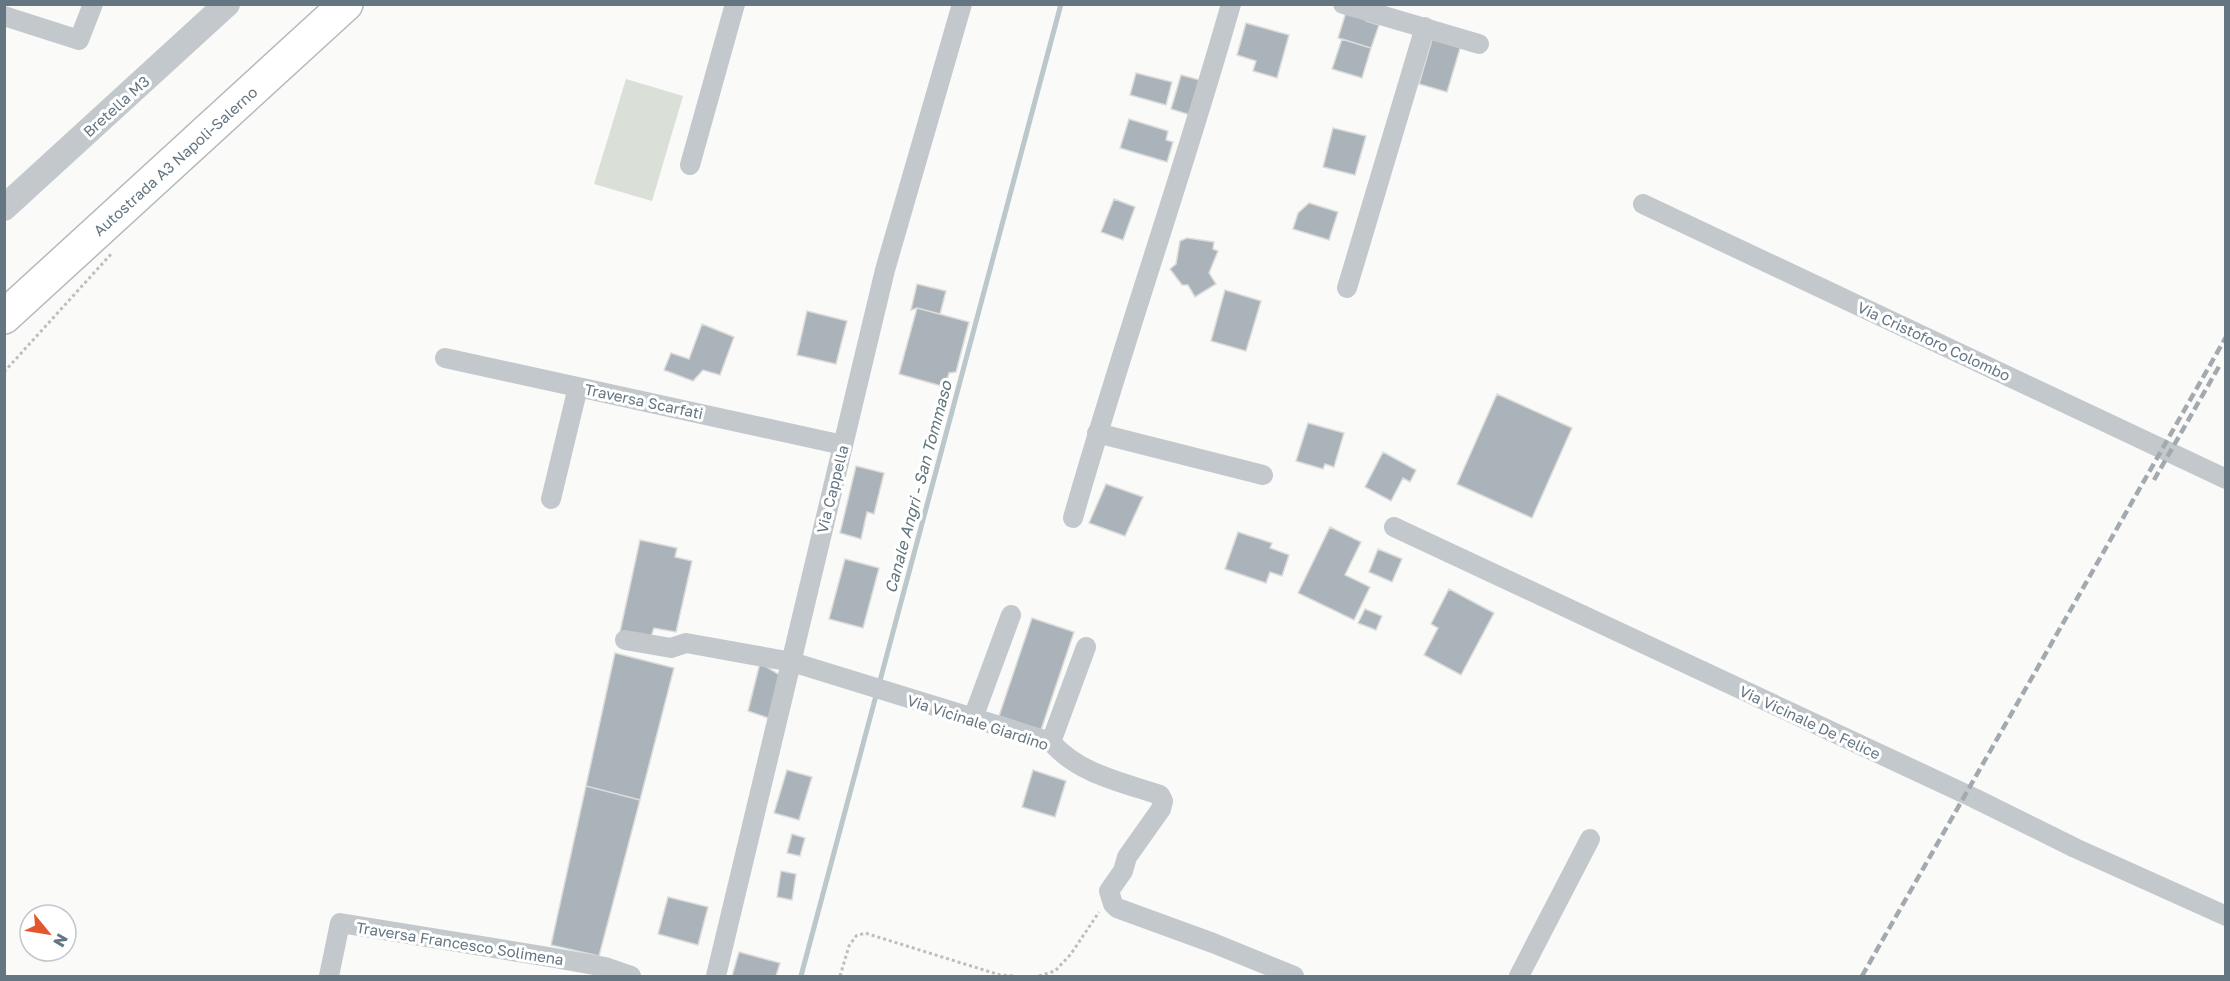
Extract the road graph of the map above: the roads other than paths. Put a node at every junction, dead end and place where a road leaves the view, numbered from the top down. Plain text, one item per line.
1 (93, 4) edge
2 (226, 4) edge
3 (312, 4) edge
4 (346, 4) edge
5 (735, 4) edge
6 (962, 4) edge
7 (1231, 4) edge
8 (1343, 4) edge
9 (4, 16) edge
10 (1425, 27) junction
11 (1479, 44) dead end
12 (690, 165) dead end
13 (1643, 204) dead end
14 (4, 208) edge
15 (4, 286) edge
16 (1347, 288) dead end
17 (4, 317) edge
18 (446, 358) dead end
19 (578, 387) junction
20 (1097, 433) junction
21 (843, 445) junction
22 (1263, 475) dead end
23 (2226, 479) edge
24 (550, 499) dead end
25 (1073, 518) dead end
26 (1394, 527) dead end
27 (1011, 615) dead end
28 (625, 640) dead end
29 (1086, 647) dead end
30 (792, 662) junction
31 (973, 718) junction
32 (1051, 742) junction
33 (1590, 839) dead end
34 (2226, 916) edge
35 (329, 976) edge
36 (631, 976) edge
37 (716, 976) edge
38 (1294, 976) edge
39 (1519, 976) edge

1 - 9 street
2 - 14 street, Bretella M3
3 - 15 highway, Autostrada A3 Napoli-Salerno
4 - 17 highway, Autostrada A3 Napoli-Salerno
5 - 12 street
6 - 21 street, Via Cappella
7 - 20 street
8 - 10 street
10 - 11 street
10 - 16 street
13 - 23 street, Via Cristoforo Colombo
18 - 19 street, Traversa Scarfati
19 - 21 street, Traversa Scarfati
19 - 24 street
20 - 22 street
20 - 25 street
21 - 30 street, Via Cappella
26 - 34 street, Via Vicinale De Felice
27 - 31 street
28 - 30 street, Via Vicinale Giardino
29 - 32 street
30 - 31 street, Via Vicinale Giardino
30 - 37 street, Via Cappella
31 - 32 street, Via Vicinale Giardino
32 - 38 street, Via Vicinale Giardino
33 - 39 street
35 - 36 street, Traversa Francesco Solimena

